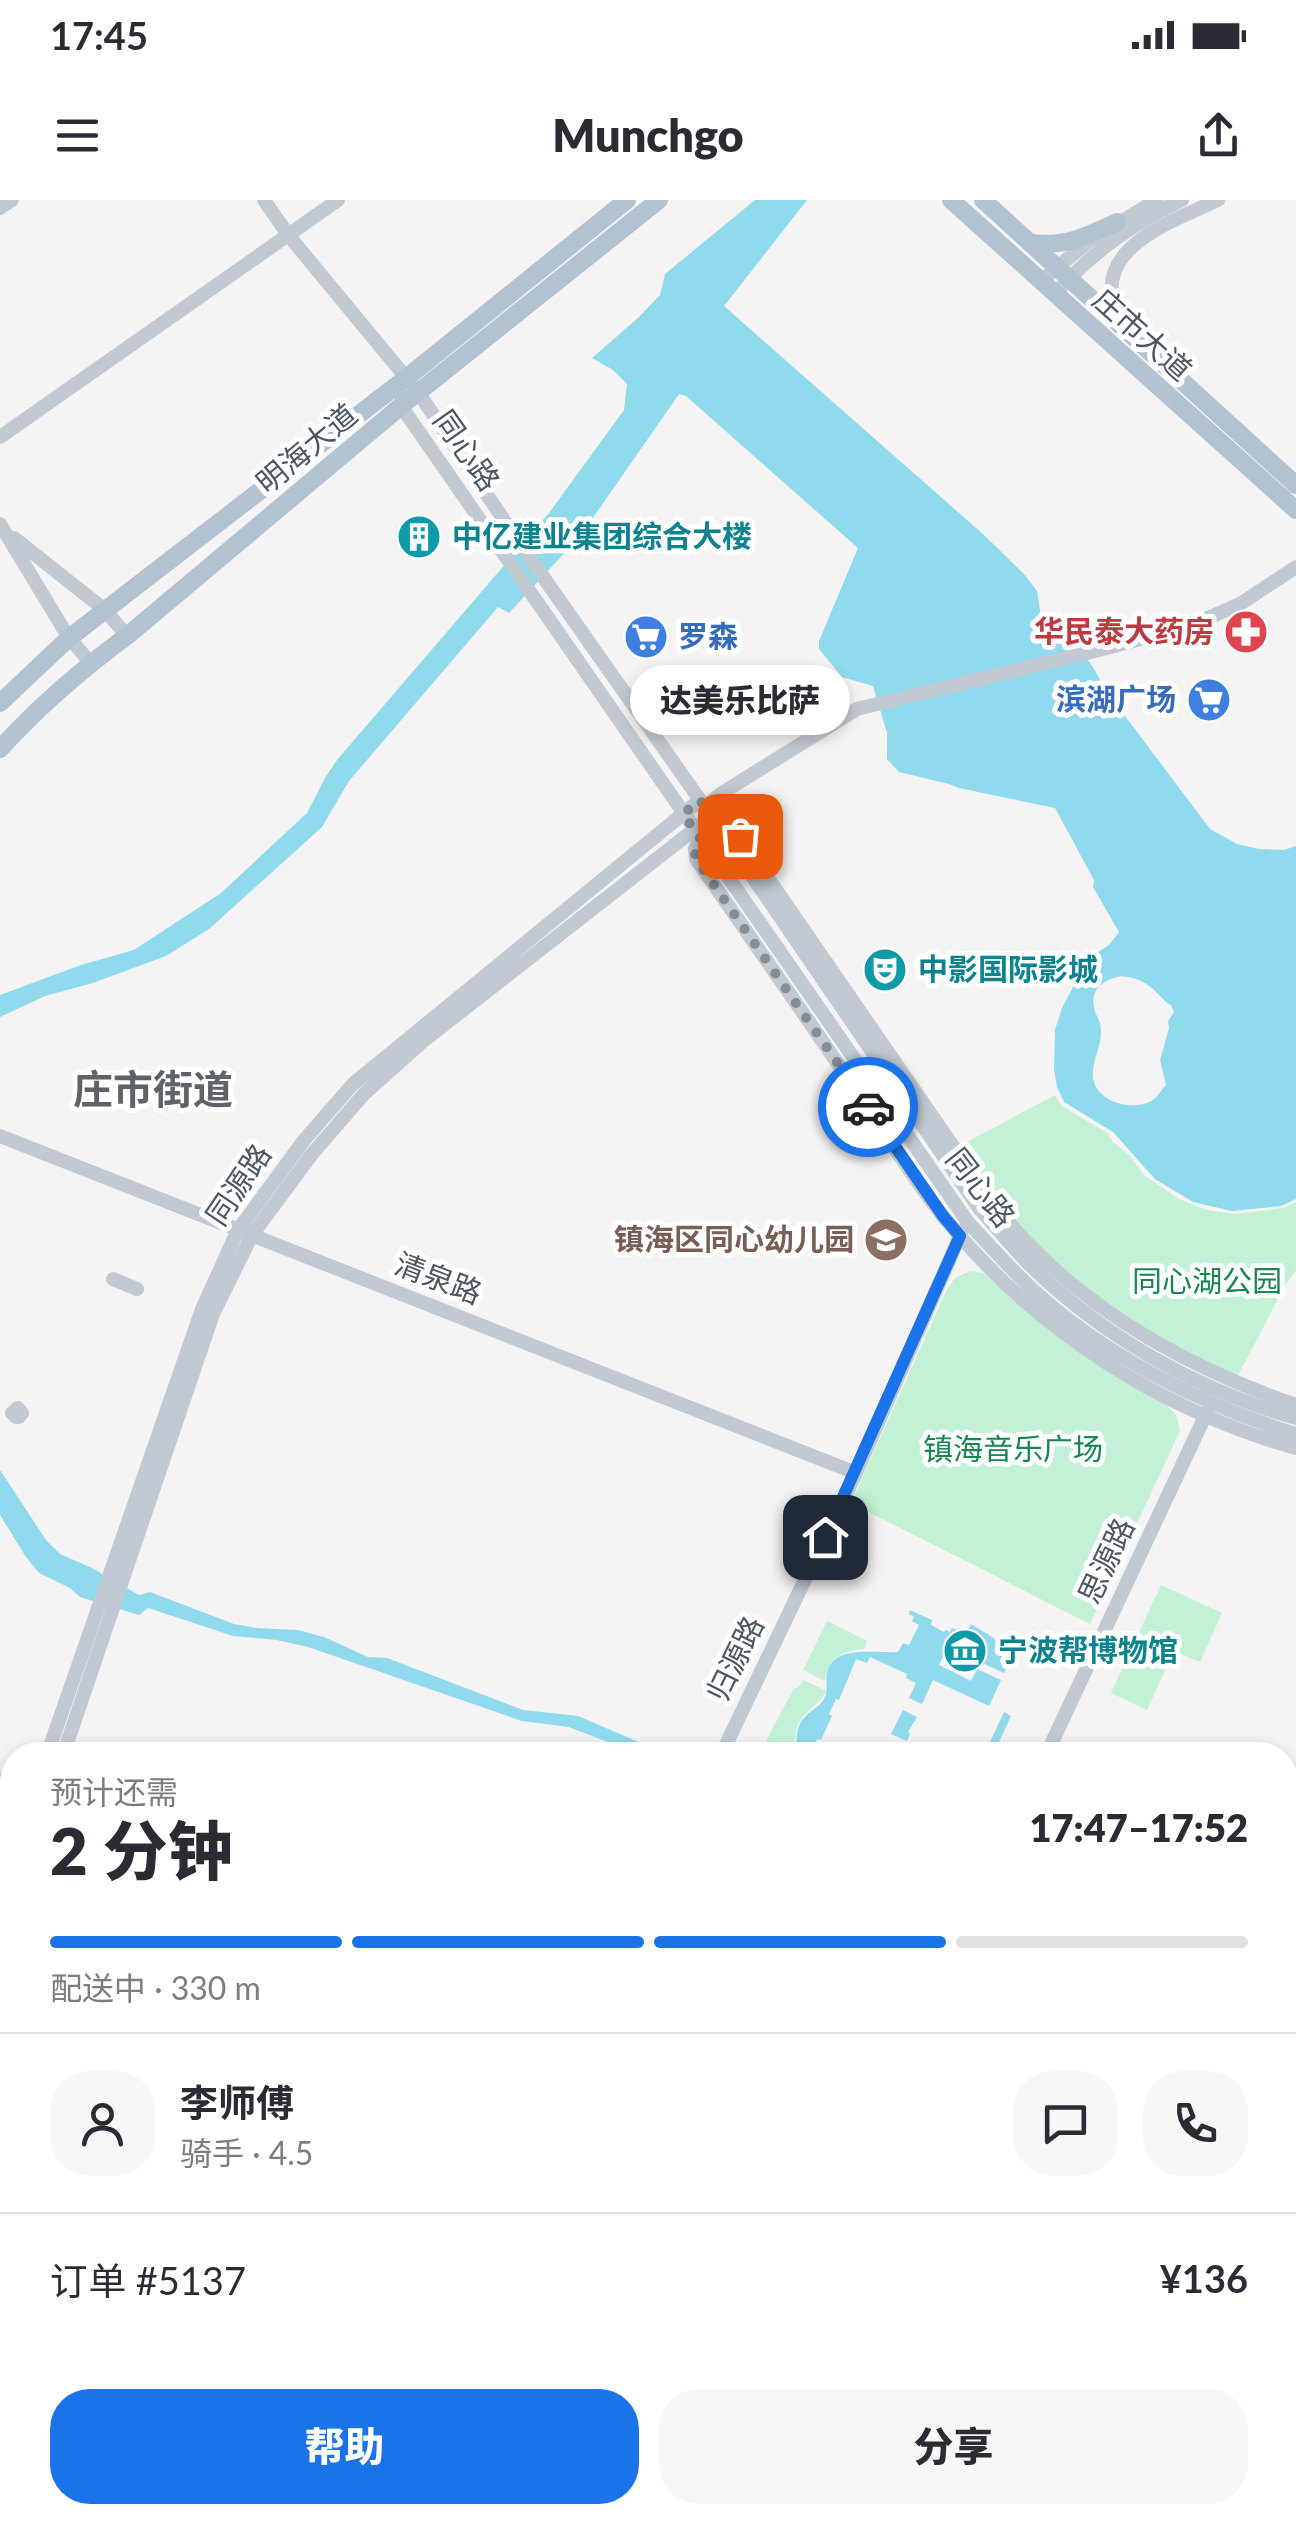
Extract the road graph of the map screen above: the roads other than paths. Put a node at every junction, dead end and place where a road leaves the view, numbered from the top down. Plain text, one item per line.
1 (12, 200) edge
2 (264, 200) edge
3 (338, 200) edge
4 (628, 200) edge
5 (659, 200) edge
6 (950, 200) edge
7 (982, 200) edge
8 (1156, 200) edge
9 (1182, 200) edge
10 (1218, 200) edge
11 (0, 208) edge
12 (1118, 222) junction
13 (289, 236) junction
14 (1030, 243) junction
15 (1062, 272) junction
16 (1048, 287) junction
17 (1124, 328) junction
18 (411, 386) junction
19 (401, 406) junction
20 (0, 438) edge
21 (1296, 484) edge
22 (1296, 510) edge
23 (3, 528) edge
24 (1296, 567) edge
25 (105, 610) junction
26 (127, 636) junction
27 (68, 638) junction
28 (91, 663) junction
29 (0, 703) edge
30 (0, 749) edge
31 (707, 812) junction
32 (683, 814) junction
33 (697, 834) junction
34 (0, 1136) edge
35 (978, 1208) junction
36 (967, 1220) junction
37 (245, 1232) junction
38 (960, 1236) junction
39 (113, 1279) dead end
40 (137, 1288) dead end
41 (1214, 1396) junction
42 (1296, 1404) edge
43 (1204, 1417) junction
44 (1296, 1418) edge
45 (1296, 1434) edge
46 (1296, 1448) edge
47 (856, 1473) junction
48 (64, 1728) junction
49 (54, 1742) edge
50 (65, 1742) edge
51 (726, 1742) edge
52 (1052, 1742) edge

1 - 11 street
2 - 13 street, 同心路
3 - 13 street
4 - 18 main road, 明海大道
5 - 18 main road, 明海大道
6 - 16 main road, 庄市大道
7 - 14 main road, 庄市大道
8 - 12 street
9 - 15 street
10 - 17 street
12 - 14 main road
12 - 15 street
13 - 18 street, 同心路
13 - 20 street
14 - 15 main road, 庄市大道
15 - 16 street
15 - 17 main road, 庄市大道
16 - 22 main road, 庄市大道
17 - 21 main road, 庄市大道
18 - 19 main road, 明海大道
18 - 25 main road, 明海大道
18 - 31 street, 同心路
19 - 26 main road, 明海大道
19 - 32 street, 同心路
23 - 25 street
23 - 27 street
24 - 31 street
25 - 26 street
25 - 27 main road, 明海大道
26 - 28 main road, 明海大道
27 - 28 street
27 - 29 main road, 明海大道
28 - 30 main road, 明海大道
31 - 32 street, 同源路
31 - 33 street, 同源路
31 - 35 street, 同心路
31 - 42 street
32 - 33 street, 同心路
32 - 37 street, 同源路
33 - 36 street, 同心路
33 - 37 street, 同源路
33 - 38 street
34 - 37 street, 清泉路
35 - 36 street, 归源路
35 - 41 street, 同心路
36 - 38 street, 归源路
36 - 41 street, 同心路
37 - 47 street, 清泉路
37 - 48 street, 同源路
38 - 43 street
38 - 47 street, 归源路
39 - 40 street
41 - 43 street, 思源路
41 - 44 street, 同心路
41 - 45 street, 同心路
43 - 46 street
43 - 52 street, 思源路
47 - 51 street, 归源路
48 - 49 street, 同源路
48 - 50 street, 同源路

